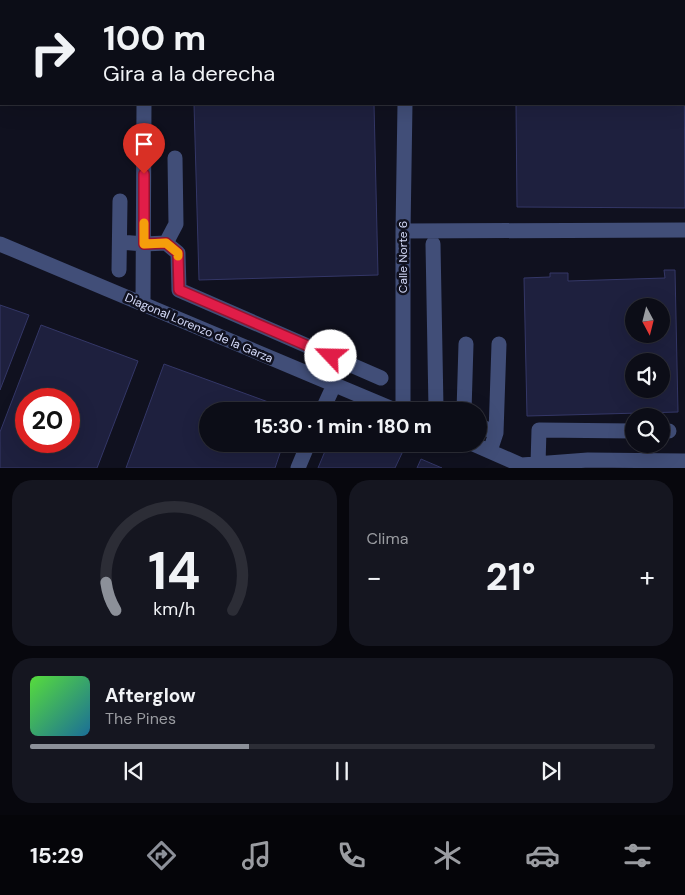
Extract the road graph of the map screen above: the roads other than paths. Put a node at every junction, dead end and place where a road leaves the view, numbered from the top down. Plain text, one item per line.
1 (144, 105) edge
2 (405, 105) edge
3 (175, 158) dead end
4 (120, 201) dead end
5 (685, 230) edge
6 (402, 231) junction
7 (120, 242) junction
8 (166, 243) junction
9 (0, 244) edge
10 (144, 244) junction
11 (433, 244) dead end
12 (119, 270) dead end
13 (143, 304) junction
14 (466, 344) dead end
15 (499, 344) dead end
16 (381, 378) dead end
17 (334, 385) junction
18 (326, 402) edge
19 (375, 402) edge
20 (403, 402) edge
21 (436, 402) edge
22 (464, 402) edge
23 (487, 429) edge
24 (625, 430) edge
25 (496, 433) junction
26 (487, 450) edge
27 (490, 451) junction
28 (305, 452) edge
29 (685, 461) edge
30 (588, 464) edge
31 (529, 465) edge
32 (298, 468) edge

1 - 10 street
2 - 6 street, Calle Norte 6
3 - 8 street
4 - 7 street
5 - 6 street
6 - 20 street, Calle Norte 6
7 - 10 street
7 - 12 street
8 - 10 street
8 - 16 street
9 - 13 street, Diagonal Lorenzo de la Garza
10 - 13 street
11 - 21 street
13 - 17 street, Diagonal Lorenzo de la Garza
14 - 22 street
15 - 25 street
17 - 18 street
17 - 19 street, Diagonal Lorenzo de la Garza
23 - 25 street
24 - 31 street
25 - 27 street
26 - 27 street
27 - 31 street
28 - 32 street
29 - 30 street
30 - 31 street

